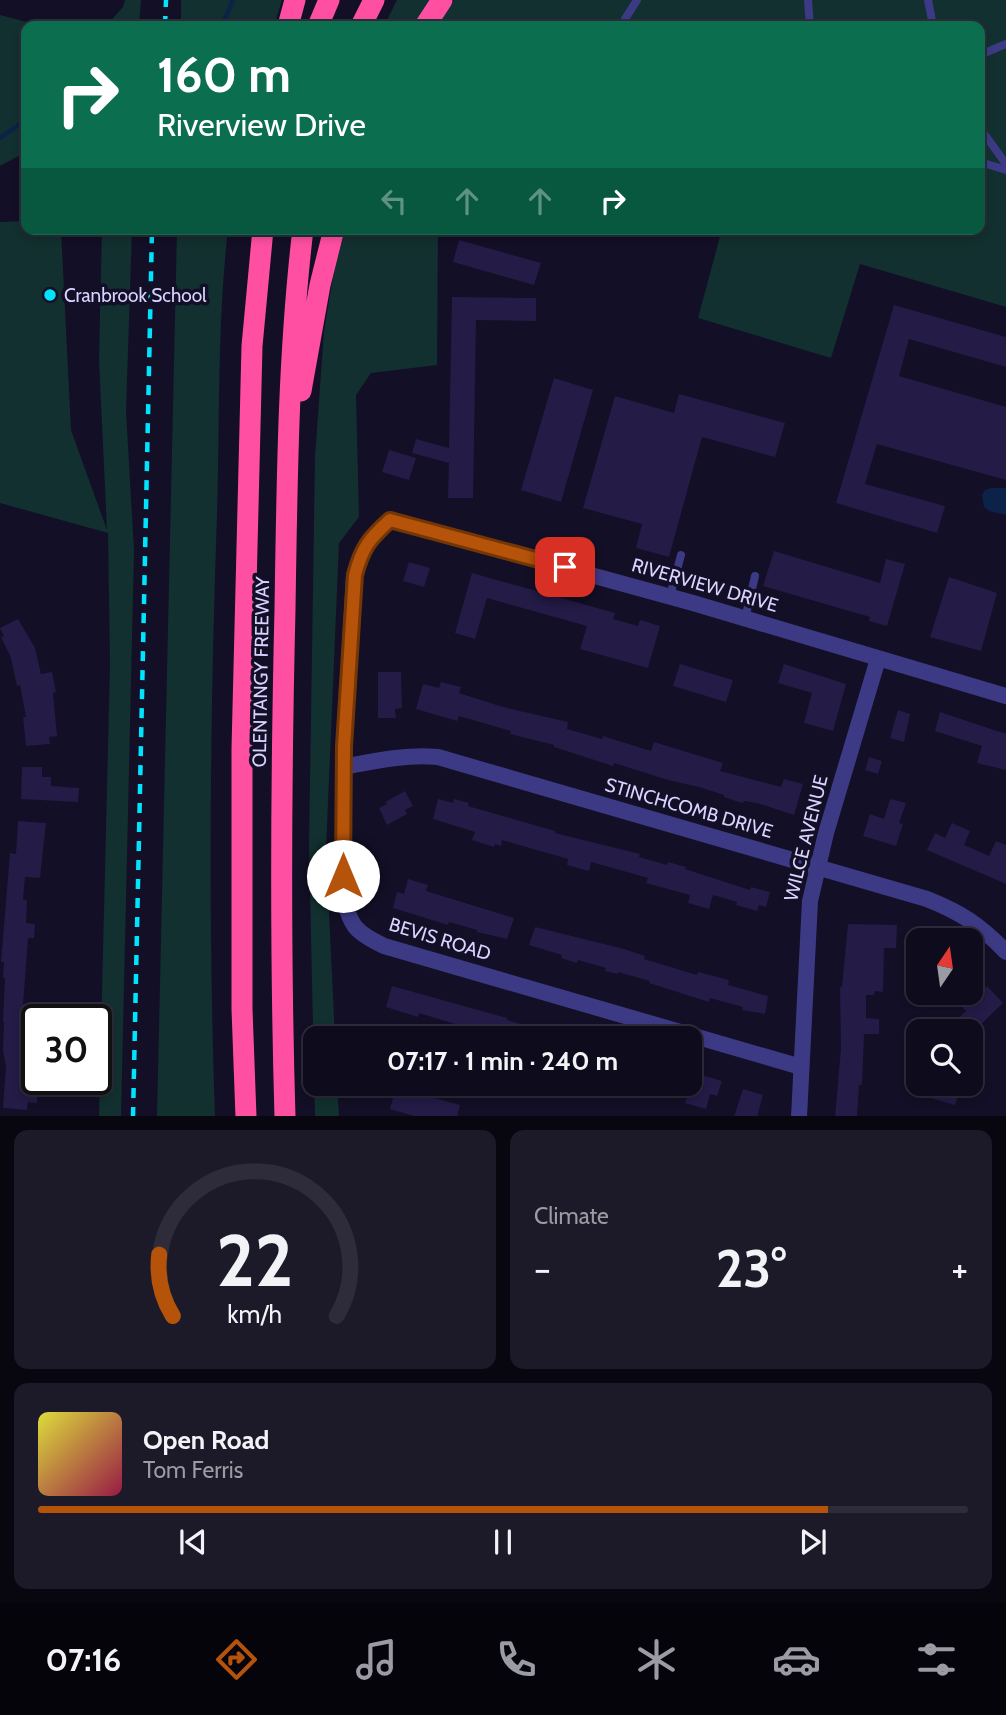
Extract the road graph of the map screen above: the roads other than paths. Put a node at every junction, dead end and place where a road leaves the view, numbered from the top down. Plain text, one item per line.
1 (295, 0) edge
2 (329, 0) edge
3 (374, 0) edge
4 (442, 0) edge
5 (638, 0) edge
6 (808, 0) edge
7 (928, 0) edge
8 (289, 21) edge
9 (320, 21) edge
10 (364, 21) edge
11 (428, 21) edge
12 (625, 21) edge
13 (810, 21) edge
14 (932, 21) edge
15 (1006, 44) edge
16 (985, 53) edge
17 (985, 135) edge
18 (985, 164) edge
19 (1006, 164) edge
20 (1006, 170) edge
21 (249, 235) edge
22 (262, 235) edge
23 (302, 235) edge
24 (333, 235) edge
25 (252, 346) junction
26 (287, 504) junction
27 (390, 520) joint
28 (681, 555) dead end
29 (755, 576) dead end
30 (670, 597) junction
31 (745, 618) junction
32 (878, 659) junction
33 (1006, 696) edge
34 (343, 767) junction
35 (817, 867) junction
36 (1005, 950) edge
37 (801, 1067) junction
38 (246, 1116) edge
39 (285, 1116) edge
40 (799, 1116) edge

1 - 8 highway
2 - 9 highway
3 - 10 highway
4 - 11 highway
5 - 12 lane
6 - 13 lane
7 - 14 lane
15 - 16 lane
17 - 19 lane
18 - 20 lane
21 - 25 highway
22 - 25 highway, OLENTANGY FREEWAY
23 - 26 highway, OLENTANGY FREEWAY
24 - 26 highway
25 - 38 highway, OLENTANGY FREEWAY
26 - 39 highway, OLENTANGY FREEWAY
27 - 30 street, RIVERVIEW DRIVE
27 - 34 street, BEVIS ROAD
28 - 30 lane
29 - 31 lane
30 - 31 street, RIVERVIEW DRIVE
31 - 32 street, RIVERVIEW DRIVE
32 - 33 street, RIVERVIEW DRIVE
32 - 35 street, WILCE AVENUE
34 - 35 street, STINCHCOMB DRIVE
34 - 37 street, BEVIS ROAD
35 - 36 street, STINCHCOMB DRIVE
35 - 37 street, WILCE AVENUE
37 - 40 street, WILCE AVENUE

